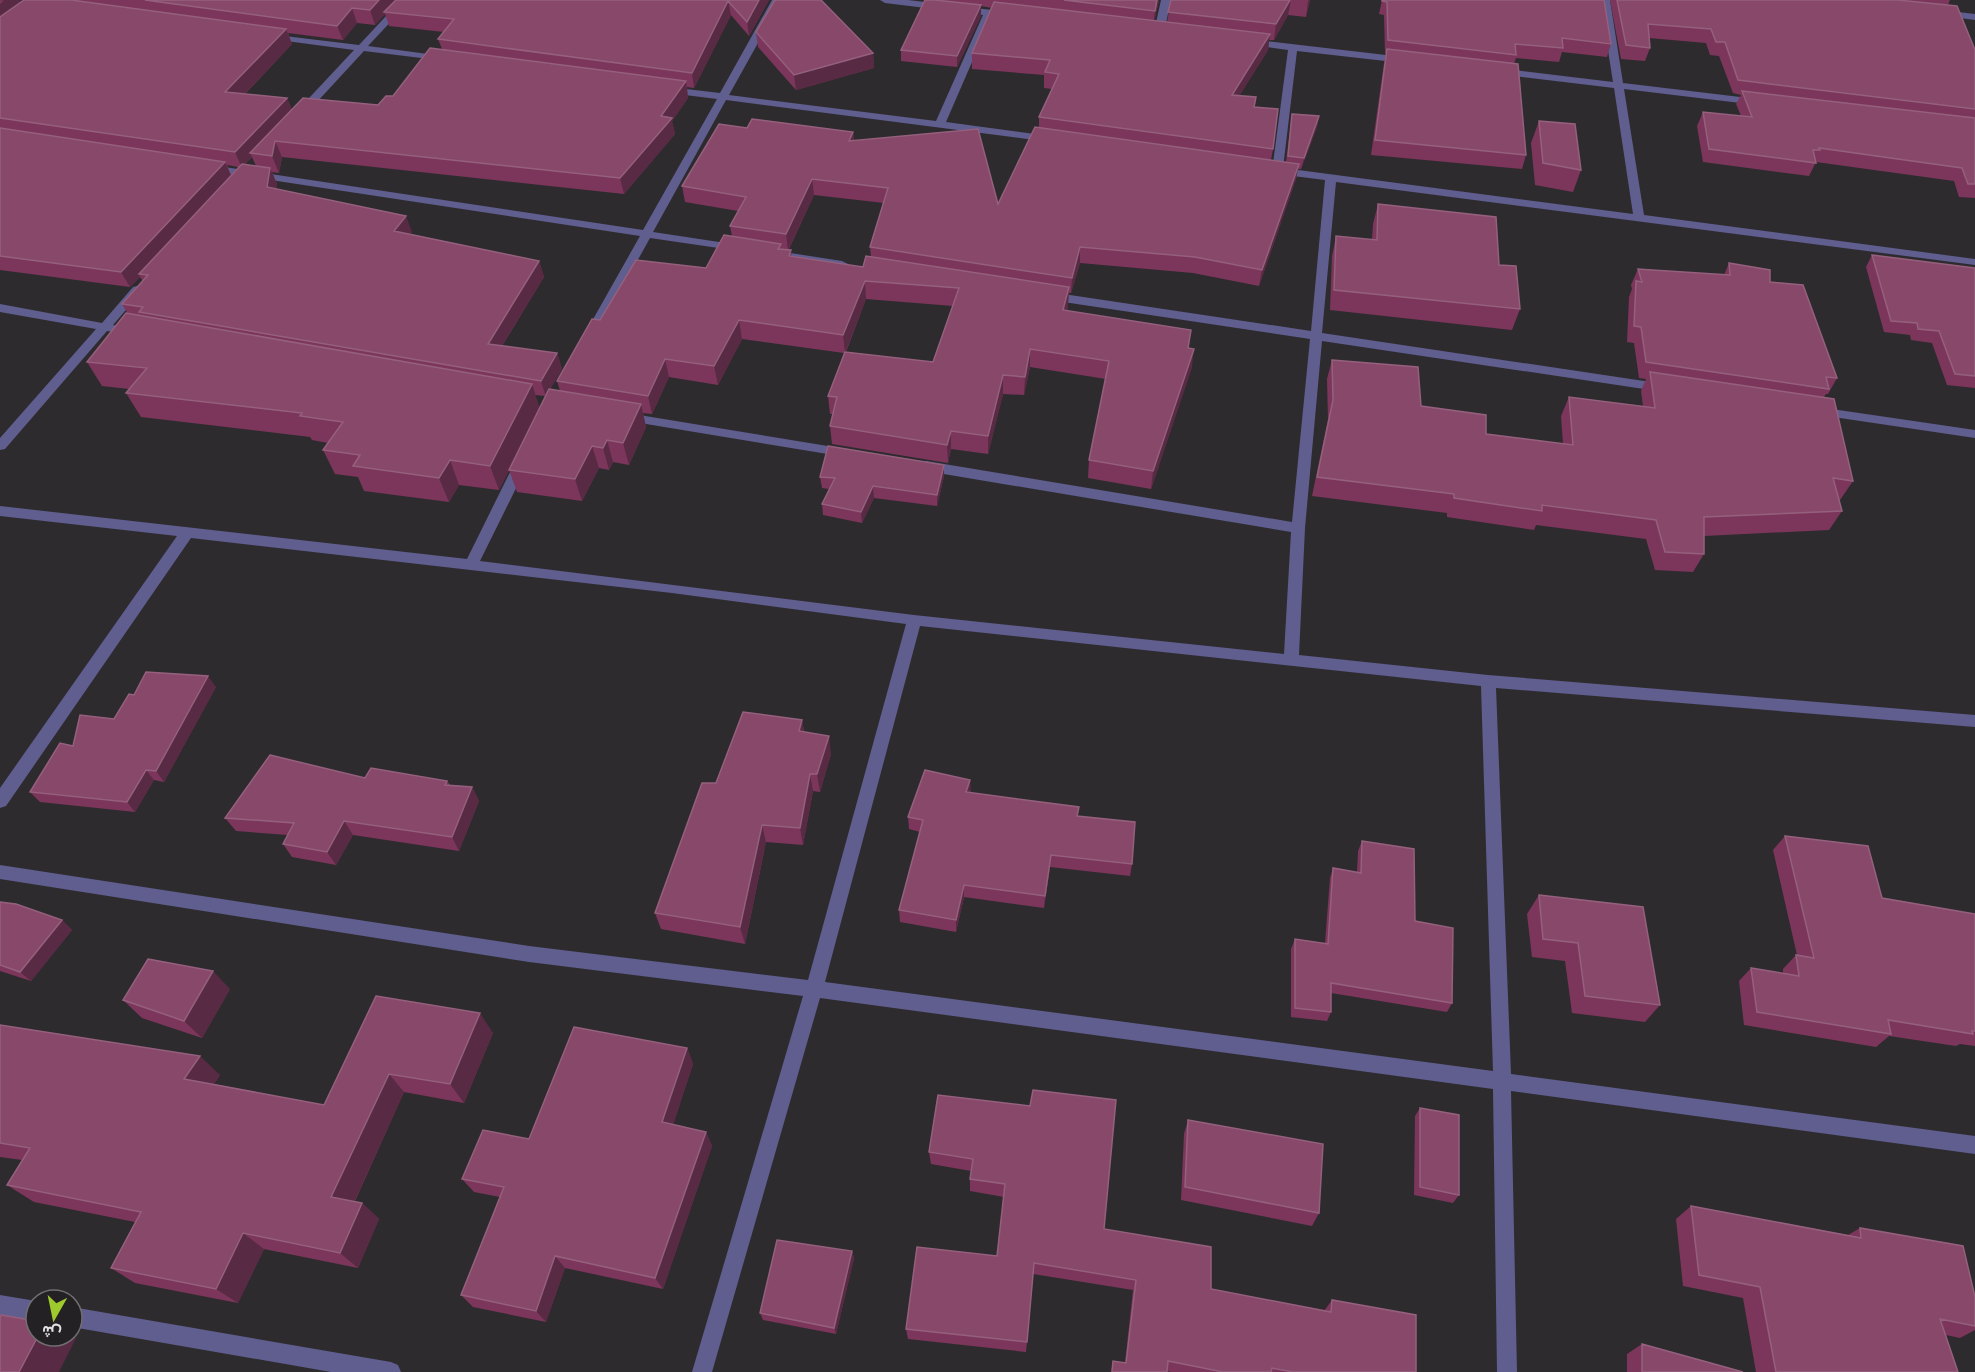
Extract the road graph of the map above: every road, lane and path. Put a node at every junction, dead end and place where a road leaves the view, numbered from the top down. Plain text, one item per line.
1 (406, 0) edge
2 (777, 0) edge
3 (885, 0) edge
4 (1166, 0) edge
5 (1605, 0) edge
6 (1930, 12) edge
7 (990, 13) junction
8 (1023, 17) edge
9 (1975, 17) edge
10 (1148, 31) edge
11 (1160, 32) junction
12 (1171, 33) edge
13 (256, 34) edge
14 (1237, 41) edge
15 (1293, 47) junction
16 (361, 48) junction
17 (454, 61) edge
18 (1409, 61) edge
19 (1490, 70) edge
20 (1618, 85) junction
21 (663, 89) edge
22 (721, 97) junction
23 (1773, 104) edge
24 (291, 123) edge
25 (940, 124) junction
26 (1056, 140) edge
27 (198, 166) edge
28 (1265, 169) edge
29 (1276, 171) junction
30 (1331, 179) junction
31 (1639, 217) junction
32 (646, 234) junction
33 (1975, 262) edge
34 (858, 266) edge
35 (142, 284) edge
36 (1034, 293) edge
37 (0, 308) edge
38 (103, 327) junction
39 (150, 335) edge
40 (1315, 337) junction
41 (584, 344) edge
42 (1680, 390) edge
43 (1810, 409) edge
44 (609, 414) edge
45 (1975, 434) edge
46 (0, 446) edge
47 (854, 454) edge
48 (526, 455) edge
49 (913, 464) edge
50 (0, 511) edge
51 (1298, 528) junction
52 (188, 531) junction
53 (471, 566) junction
54 (915, 620) junction
55 (1291, 660) junction
56 (1488, 681) junction
57 (1975, 721) edge
58 (0, 801) edge
59 (0, 872) edge
60 (814, 990) junction
61 (1502, 1080) junction
62 (1975, 1145) edge
63 (0, 1305) edge
64 (24, 1309) edge
65 (84, 1319) edge
66 (391, 1372) edge
67 (702, 1372) edge
68 (1507, 1372) edge

1 - 16 street
2 - 22 street
3 - 7 street
4 - 11 street
5 - 20 street
6 - 9 street
7 - 8 street
7 - 25 street
10 - 11 street
11 - 12 street
13 - 16 street
14 - 15 street
15 - 18 street
15 - 29 street
16 - 17 street
16 - 24 street
19 - 20 street
20 - 23 street
20 - 31 street
21 - 22 street
22 - 25 street
22 - 32 street
25 - 26 street
27 - 32 street
28 - 29 street
29 - 30 street
30 - 31 street
30 - 40 street
31 - 33 street
32 - 34 street
32 - 41 street
35 - 38 street
36 - 40 street
37 - 38 street
38 - 39 street
38 - 46 street
40 - 42 street
40 - 51 street
43 - 45 street
44 - 47 street
48 - 53 street
49 - 51 street
50 - 52 street
51 - 55 street
52 - 53 street
52 - 58 street
53 - 54 street
54 - 55 street
54 - 60 street
55 - 56 street
56 - 57 street
56 - 61 street
59 - 60 street
60 - 61 street
60 - 67 street
61 - 62 street
61 - 68 street
63 - 64 street
65 - 66 street

